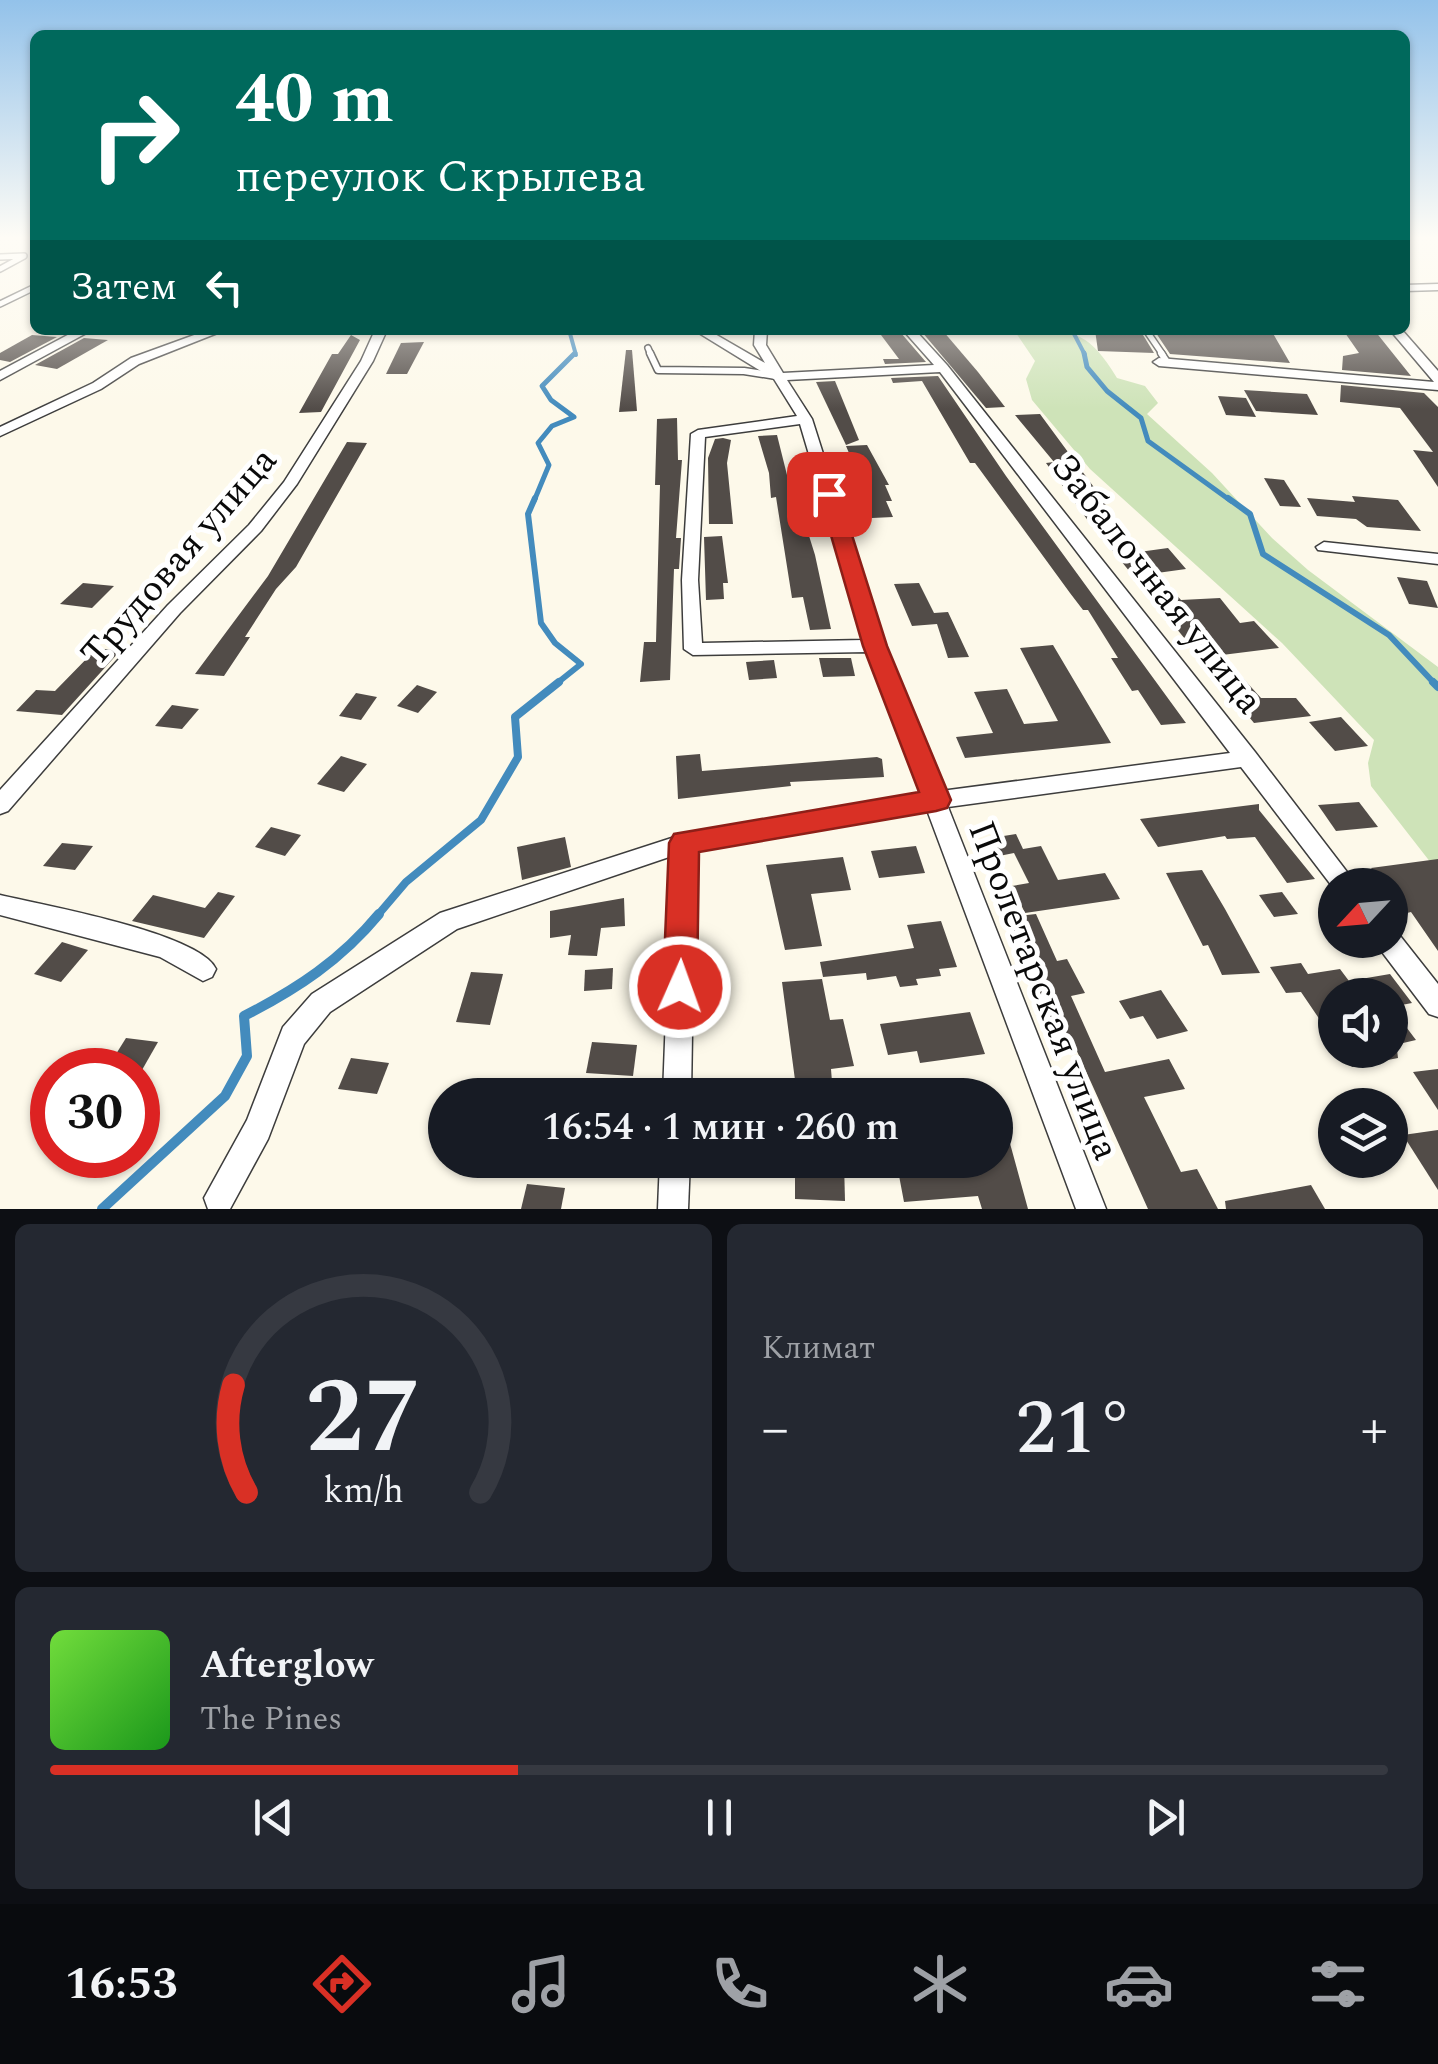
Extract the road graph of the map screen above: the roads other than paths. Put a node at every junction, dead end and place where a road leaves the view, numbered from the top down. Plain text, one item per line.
1 (77, 335) edge
2 (205, 335) edge
3 (378, 335) edge
4 (708, 335) edge
5 (761, 335) edge
6 (913, 335) edge
7 (1149, 335) edge
8 (1400, 335) edge
9 (648, 348) dead end
10 (1163, 362) joint
11 (943, 368) junction
12 (0, 376) edge
13 (779, 377) junction
14 (1438, 382) edge
15 (806, 419) junction
16 (0, 432) edge
17 (1324, 547) dead end
18 (1438, 560) edge
19 (875, 646) junction
20 (1248, 758) junction
21 (936, 800) junction
22 (0, 806) edge
23 (684, 843) junction
24 (1333, 868) edge
25 (0, 905) edge
26 (1402, 958) edge
27 (203, 970) dead end
28 (1438, 1006) edge
29 (677, 1078) edge
30 (674, 1178) edge
31 (219, 1198) dead end
32 (673, 1209) edge
33 (1091, 1209) edge

1 - 12 street
2 - 16 street
3 - 22 street, Трудовая улица
4 - 13 street, Пролетарская улица
5 - 13 street
6 - 11 street, Забалочная улица
7 - 10 lane
8 - 14 street
9 - 13 lane
10 - 14 street
11 - 13 street
11 - 20 street, Забалочная улица
13 - 15 street, Пролетарская улица
15 - 19 street, Пролетарская улица
15 - 19 street
17 - 18 street
19 - 21 street, Пролетарская улица
20 - 21 street
20 - 24 street, Забалочная улица
21 - 23 street
21 - 33 street, Пролетарская улица
23 - 29 street
23 - 31 street
25 - 27 street
26 - 28 street
30 - 32 street

